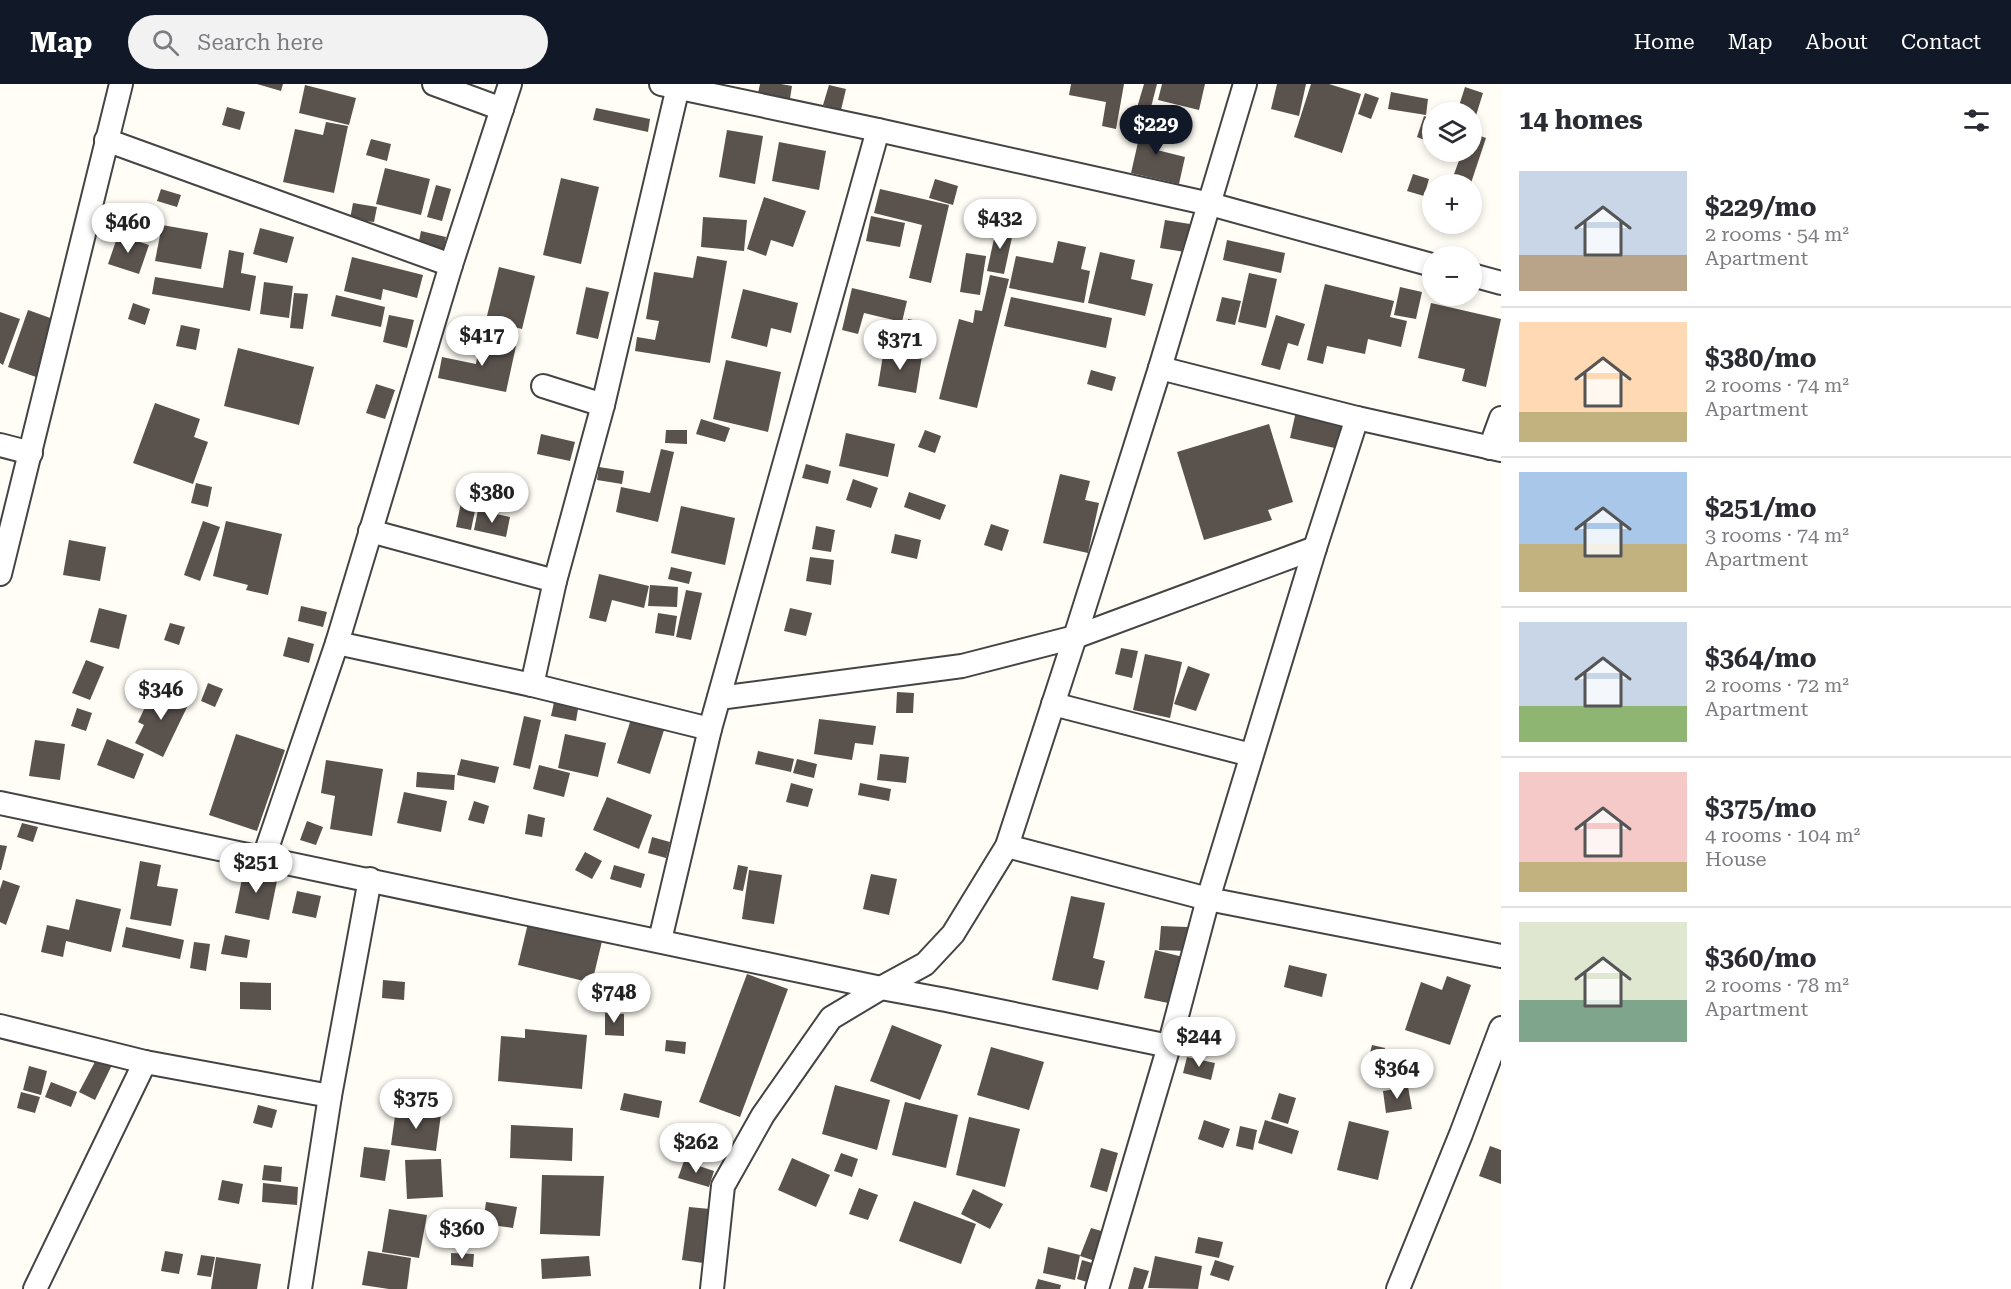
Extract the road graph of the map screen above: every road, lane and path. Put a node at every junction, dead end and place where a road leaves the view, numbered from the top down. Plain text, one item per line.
1 (121, 84) edge
2 (434, 84) edge
3 (510, 84) edge
4 (1245, 84) edge
5 (669, 86) edge
6 (502, 109) junction
7 (878, 130) junction
8 (106, 140) junction
9 (1210, 204) junction
10 (1422, 262) edge
11 (450, 265) junction
12 (1482, 278) edge
13 (1501, 284) edge
14 (1160, 368) junction
15 (543, 386) dead end
16 (603, 405) junction
17 (1357, 418) junction
18 (1501, 418) edge
19 (0, 445) edge
20 (1495, 449) edge
21 (31, 453) junction
22 (370, 531) junction
23 (1315, 548) junction
24 (0, 574) edge
25 (555, 581) junction
26 (1075, 637) junction
27 (337, 643) junction
28 (532, 685) junction
29 (719, 698) junction
30 (1053, 704) junction
31 (710, 729) junction
32 (1251, 756) junction
33 (0, 803) edge
34 (1007, 846) junction
35 (264, 857) junction
36 (370, 879) junction
37 (1208, 899) junction
38 (660, 940) junction
39 (1501, 956) edge
40 (881, 988) junction
41 (0, 1026) edge
42 (1501, 1028) edge
43 (1169, 1046) junction
44 (145, 1062) junction
45 (330, 1096) junction
46 (35, 1289) edge
47 (300, 1289) edge
48 (712, 1289) edge
49 (1097, 1289) edge
50 (1398, 1289) edge

1 - 8 street
2 - 6 street
3 - 6 street
4 - 9 street
5 - 7 street
5 - 16 street
6 - 11 street
7 - 9 street
7 - 29 street
8 - 11 street
8 - 21 street
9 - 10 street
9 - 14 street
11 - 22 street
12 - 13 street
14 - 17 street
14 - 26 street
15 - 16 street
16 - 25 street
17 - 20 street
17 - 23 street
18 - 20 street
19 - 21 street
21 - 24 street
22 - 25 street
22 - 27 street
23 - 26 street
23 - 32 street
25 - 28 street
26 - 29 street
26 - 30 street
27 - 28 street
27 - 35 street
28 - 31 street
29 - 31 street
30 - 32 street
30 - 34 street
31 - 38 street
32 - 37 street
33 - 35 street
34 - 37 street
34 - 40 street
35 - 36 street
36 - 38 street
36 - 45 street
37 - 39 street
37 - 43 street
38 - 40 street
40 - 43 street
40 - 48 street
41 - 44 street
42 - 50 street
43 - 49 street
44 - 45 street
44 - 46 street
45 - 47 street

